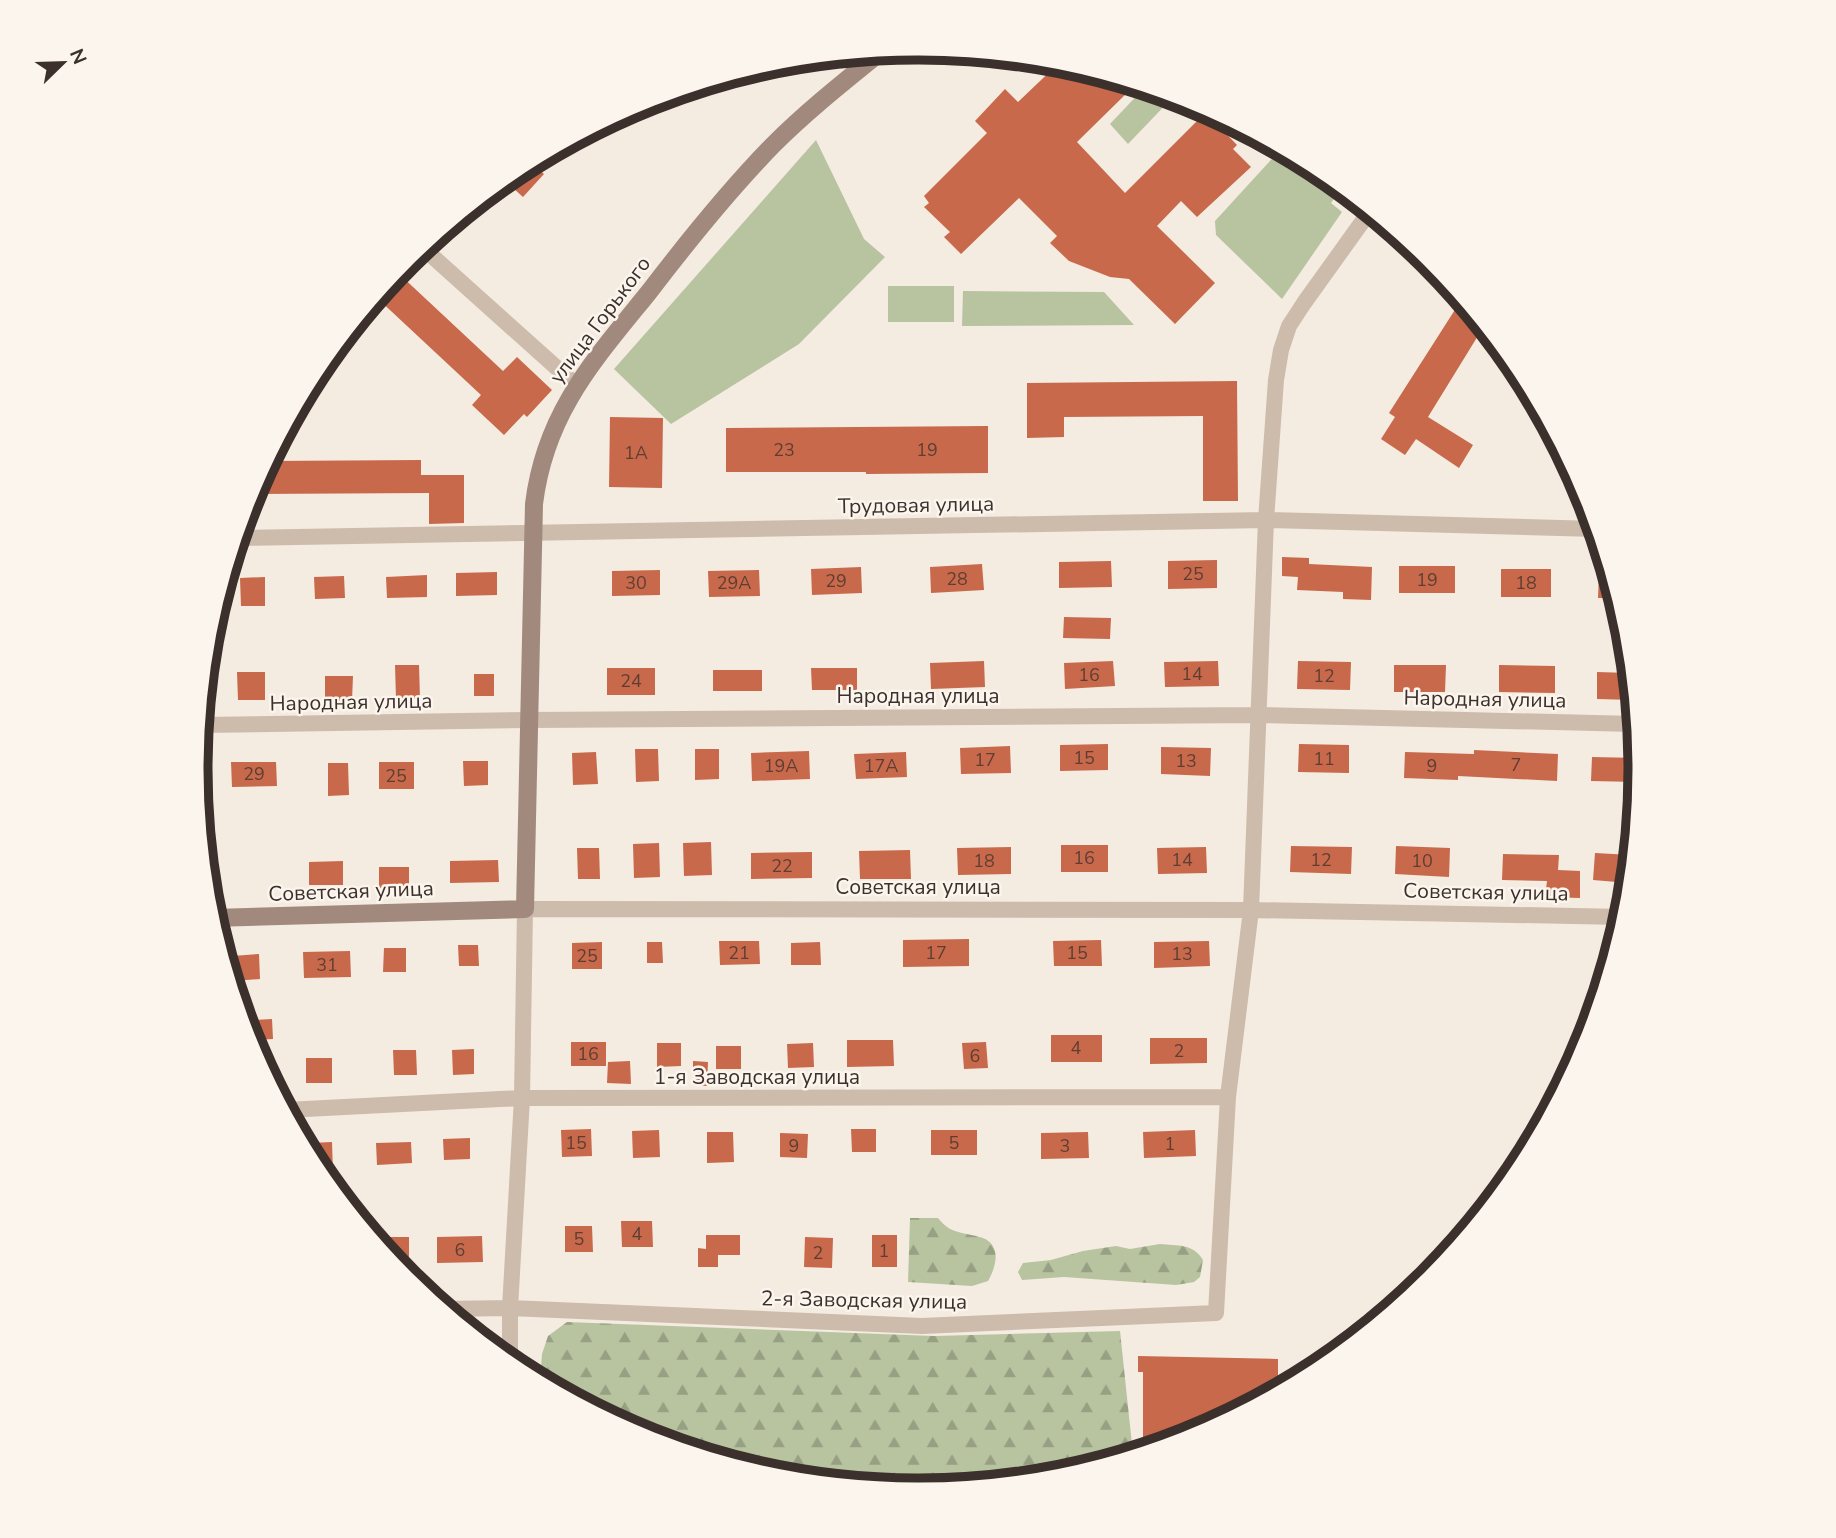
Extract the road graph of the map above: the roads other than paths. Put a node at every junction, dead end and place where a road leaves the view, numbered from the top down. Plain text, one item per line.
1 (870, 61) edge
2 (1365, 218) edge
3 (430, 254) edge
4 (577, 386) junction
5 (1266, 520) junction
6 (1585, 529) edge
7 (532, 534) junction
8 (247, 538) edge
9 (1258, 715) junction
10 (528, 720) junction
11 (1626, 724) edge
12 (210, 725) edge
13 (525, 909) junction
14 (1251, 910) junction
15 (225, 918) edge
16 (1611, 918) edge
17 (1228, 1097) junction
18 (522, 1098) junction
19 (296, 1109) edge
20 (510, 1308) junction
21 (458, 1309) edge
22 (510, 1349) edge

1 - 4 street, улица Горького
2 - 5 street
3 - 4 street
4 - 7 street, улица Горького
5 - 6 street, Трудовая улица
5 - 7 street, Трудовая улица
5 - 9 street
7 - 8 street, Трудовая улица
7 - 10 street, улица Горького
9 - 10 street, Народная улица
9 - 11 street, Народная улица
9 - 14 street
10 - 12 street, Народная улица
10 - 13 street, улица Горького
13 - 14 street, Советская улица
13 - 15 street, Советская улица
13 - 18 street
14 - 16 street, Советская улица
14 - 17 street
17 - 18 street, 1-я Заводская улица
17 - 20 street, 2-я Заводская улица
18 - 19 street, 1-я Заводская улица
18 - 20 street
20 - 21 street, 2-я Заводская улица
20 - 22 street

